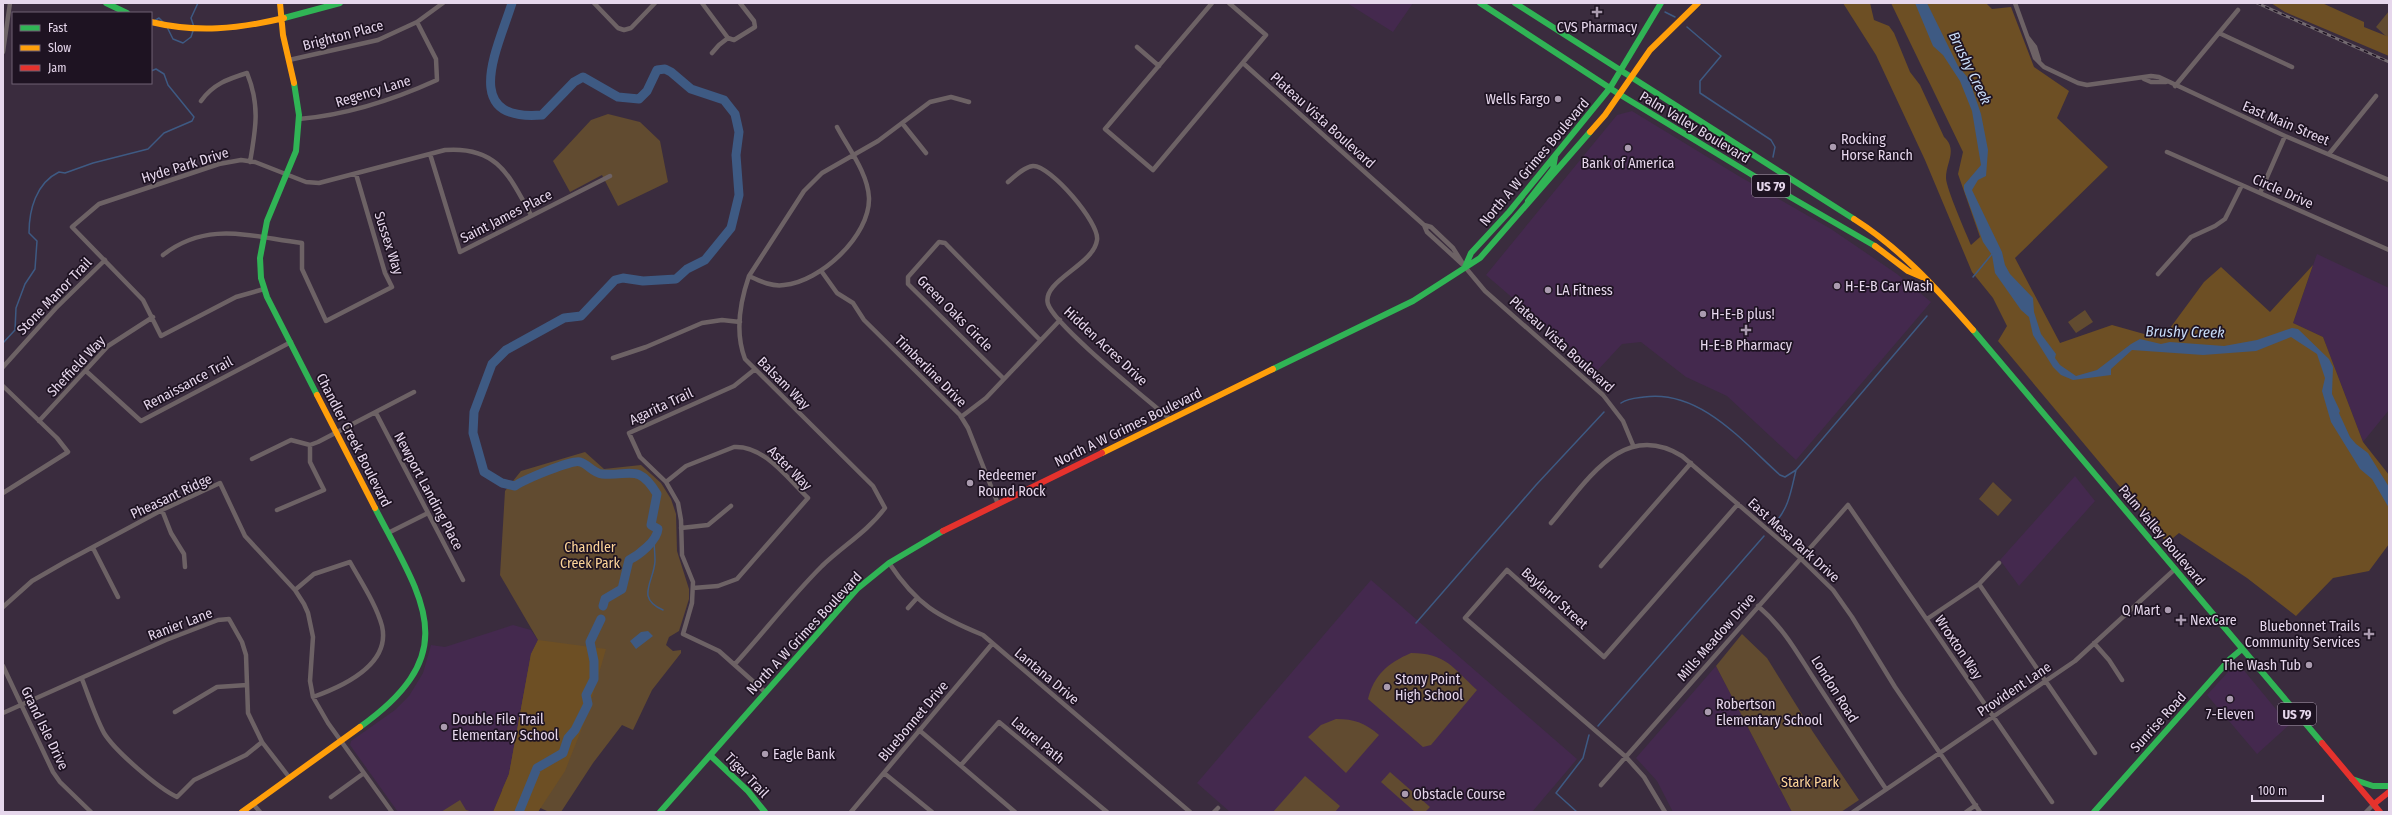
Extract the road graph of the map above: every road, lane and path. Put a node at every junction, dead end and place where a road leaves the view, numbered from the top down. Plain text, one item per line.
1 (10, 3) edge
2 (106, 3) edge
3 (280, 3) edge
4 (340, 3) edge
5 (443, 3) edge
6 (594, 3) edge
7 (655, 3) edge
8 (702, 3) edge
9 (740, 3) edge
10 (1212, 3) edge
11 (1229, 3) edge
12 (1480, 3) edge
13 (1515, 3) edge
14 (1661, 3) edge
15 (1698, 3) edge
16 (2015, 3) edge
17 (2238, 10) dead end
18 (125, 12) edge
19 (279, 20) junction
20 (152, 22) edge
21 (417, 22) junction
22 (2219, 33) junction
23 (728, 38) junction
24 (1137, 47) dead end
25 (3, 52) edge
26 (712, 53) dead end
27 (289, 60) junction
28 (1243, 63) junction
29 (1158, 66) junction
30 (2292, 67) dead end
31 (1621, 72) junction
32 (1631, 78) junction
33 (2175, 86) junction
34 (1610, 88) junction
35 (1620, 94) junction
36 (2376, 96) dead end
37 (202, 101) dead end
38 (969, 102) dead end
39 (299, 119) junction
40 (902, 123) junction
41 (837, 127) dead end
42 (2286, 136) junction
43 (2167, 152) dead end
44 (926, 153) dead end
45 (430, 154) junction
46 (2329, 154) junction
47 (852, 155) junction
48 (1555, 157) junction
49 (250, 162) junction
50 (286, 174) junction
51 (356, 174) junction
52 (610, 176) dead end
53 (1754, 176) junction
54 (2389, 180) edge
55 (1008, 182) dead end
56 (2242, 185) junction
57 (2260, 193) junction
58 (1818, 196) junction
59 (1524, 209) junction
60 (531, 215) junction
61 (1424, 225) junction
62 (261, 236) junction
63 (2389, 250) edge
64 (163, 255) dead end
65 (105, 260) junction
66 (1465, 267) junction
67 (822, 272) junction
68 (2158, 274) dead end
69 (749, 276) junction
70 (1922, 277) junction
71 (264, 289) junction
72 (153, 317) junction
73 (1060, 320) junction
74 (740, 322) junction
75 (1040, 340) junction
76 (291, 342) junction
77 (613, 358) dead end
78 (3, 366) edge
79 (754, 370) junction
80 (86, 371) junction
81 (1004, 379) junction
82 (3, 386) edge
83 (414, 392) dead end
84 (376, 413) junction
85 (962, 417) junction
86 (39, 420) junction
87 (1171, 420) junction
88 (336, 433) junction
89 (310, 445) junction
90 (1633, 445) junction
91 (252, 459) dead end
92 (1691, 463) junction
93 (666, 482) junction
94 (4, 491) edge
95 (998, 504) junction
96 (1738, 504) junction
97 (1848, 505) joint
98 (731, 506) dead end
99 (162, 510) junction
100 (277, 510) dead end
101 (428, 513) junction
102 (1551, 523) dead end
103 (680, 528) junction
104 (388, 533) junction
105 (93, 548) junction
106 (1800, 558) junction
107 (889, 563) junction
108 (1999, 564) dead end
109 (1600, 566) dead end
110 (185, 567) dead end
111 (2175, 569) junction
112 (463, 580) dead end
113 (1979, 584) junction
114 (693, 588) junction
115 (295, 590) junction
116 (118, 597) dead end
117 (917, 598) junction
118 (1758, 606) junction
119 (3, 607) edge
120 (908, 608) dead end
121 (1927, 619) junction
122 (2094, 643) junction
123 (992, 644) junction
124 (2242, 649) junction
125 (735, 664) junction
126 (3, 666) edge
127 (82, 679) junction
128 (2122, 680) dead end
129 (2045, 681) junction
130 (247, 685) junction
131 (765, 692) junction
132 (312, 697) junction
133 (21, 705) junction
134 (175, 712) dead end
135 (3, 713) edge
136 (1993, 716) junction
137 (919, 730) junction
138 (341, 740) junction
139 (262, 742) junction
140 (1940, 753) junction
141 (2095, 753) dead end
142 (711, 756) junction
143 (1626, 757) junction
144 (961, 765) junction
145 (364, 773) junction
146 (884, 773) junction
147 (289, 777) junction
148 (2351, 778) junction
149 (1601, 785) dead end
150 (2389, 786) edge
151 (1886, 790) junction
152 (2389, 792) edge
153 (331, 797) dead end
154 (2052, 802) dead end
155 (253, 804) junction
156 (2374, 804) junction
157 (1976, 806) junction
158 (91, 812) edge
159 (242, 812) edge
160 (260, 812) edge
161 (392, 812) edge
162 (660, 812) edge
163 (765, 812) edge
164 (851, 812) edge
165 (932, 812) edge
166 (1015, 812) edge
167 (1107, 812) edge
168 (1190, 812) edge
169 (1665, 812) edge
170 (1853, 812) edge
171 (1966, 812) edge
172 (1980, 812) edge
173 (2094, 812) edge
174 (2366, 812) edge
175 (2380, 812) edge

1 - 25 street
2 - 18 main road
3 - 19 main road, Chandler Creek Boulevard
4 - 19 main road
5 - 21 street, Brighton Place
6 - 7 street
8 - 23 street
9 - 23 street
10 - 29 street
11 - 28 street
12 - 34 main road, Palm Valley Boulevard / US 79
13 - 31 main road, Palm Valley Boulevard / US 79
14 - 31 main road, North A W Grimes Boulevard
15 - 32 main road, North A W Grimes Boulevard
16 - 33 street, East Main Street
17 - 22 street
19 - 20 main road
19 - 27 main road, Chandler Creek Boulevard
21 - 27 street, Brighton Place
21 - 39 street, Regency Lane
22 - 30 street
22 - 33 street
23 - 26 street
24 - 29 street
27 - 39 main road, Chandler Creek Boulevard
28 - 29 street
28 - 61 street, Plateau Vista Boulevard
31 - 32 main road, Palm Valley Boulevard / US 79
31 - 34 main road, North A W Grimes Boulevard
32 - 35 main road, North A W Grimes Boulevard
32 - 58 main road, Palm Valley Boulevard / US 79
33 - 42 street, East Main Street
34 - 35 main road, Palm Valley Boulevard / US 79
34 - 48 main road, North A W Grimes Boulevard
35 - 53 main road, Palm Valley Boulevard / US 79
35 - 59 main road, North A W Grimes Boulevard
36 - 46 street
37 - 49 street
38 - 40 street, Balsam Way
39 - 50 main road, Chandler Creek Boulevard
40 - 44 street
40 - 47 street, Balsam Way
41 - 47 street
42 - 46 street, East Main Street
42 - 57 street
43 - 56 street, Circle Drive
45 - 51 street, Hyde Park Drive
45 - 60 street, Hyde Park Drive
45 - 60 street, Saint James Place
46 - 54 street, East Main Street
47 - 67 street
47 - 69 street, Balsam Way
48 - 59 main road
48 - 66 main road, North A W Grimes Boulevard
49 - 50 street, Hyde Park Drive
49 - 65 street, Hyde Park Drive
50 - 51 street, Hyde Park Drive
50 - 62 main road, Chandler Creek Boulevard
51 - 62 street, Sussex Way
52 - 60 street, Saint James Place
53 - 58 main road
53 - 70 main road, Palm Valley Boulevard / US 79
55 - 73 street, Hidden Acres Drive
56 - 57 street, Circle Drive
56 - 68 street
57 - 63 street, Circle Drive
58 - 70 main road, Palm Valley Boulevard / US 79
59 - 66 main road, North A W Grimes Boulevard
61 - 66 street, Plateau Vista Boulevard
61 - 66 street, Plateau Vista Boulevard
62 - 64 street
62 - 71 main road, Chandler Creek Boulevard
65 - 72 street, Hyde Park Drive
65 - 78 street, Stone Manor Trail
66 - 87 main road, North A W Grimes Boulevard
66 - 90 street, Plateau Vista Boulevard
67 - 69 street
67 - 85 street, Timberline Drive
69 - 74 street, Balsam Way
70 - 111 main road, Palm Valley Boulevard / US 79
71 - 72 street, Hyde Park Drive
71 - 76 main road, Chandler Creek Boulevard
72 - 80 street, Sheffield Way
73 - 75 street
73 - 87 street, Hidden Acres Drive
74 - 77 street
74 - 79 street, Balsam Way
75 - 81 street
75 - 81 street, Green Oaks Circle
76 - 80 street, Renaissance Trail
76 - 88 main road, Chandler Creek Boulevard
79 - 93 street, Agarita Trail
79 - 125 street, Balsam Way
80 - 86 street, Sheffield Way
81 - 85 street
82 - 86 street
83 - 84 street
84 - 88 street
84 - 101 street, Newport Landing Place
85 - 95 street, Timberline Drive
86 - 94 street
87 - 95 main road, North A W Grimes Boulevard
88 - 89 street
88 - 104 main road, Chandler Creek Boulevard
89 - 91 street
89 - 100 street
90 - 92 street, East Mesa Park Drive
90 - 102 street
92 - 96 street, East Mesa Park Drive
92 - 109 street
93 - 103 street, Agarita Trail
93 - 114 street, Aster Way
95 - 107 main road, North A W Grimes Boulevard
96 - 106 street, East Mesa Park Drive
96 - 143 street, Bayland Street
97 - 106 street, Mills Meadow Drive
97 - 121 street, Wroxton Way
98 - 103 street
99 - 105 street, Pheasant Ridge
99 - 110 street
99 - 115 street, Pheasant Ridge
101 - 104 street
101 - 112 street, Newport Landing Place
103 - 114 street, Agarita Trail
104 - 138 main road, Chandler Creek Boulevard
105 - 116 street
105 - 119 street, Pheasant Ridge
106 - 118 street, Mills Meadow Drive
106 - 140 street, East Mesa Park Drive
107 - 117 street, Lantana Drive
107 - 131 main road, North A W Grimes Boulevard
108 - 113 street
111 - 122 street, Provident Lane
111 - 124 main road, Palm Valley Boulevard / US 79
113 - 121 street
113 - 129 street
114 - 125 street, Agarita Trail
115 - 132 street, Pheasant Ridge
115 - 132 street
117 - 120 street
117 - 123 street, Lantana Drive
118 - 143 street, Mills Meadow Drive
118 - 151 street, London Road
121 - 136 street, Wroxton Way
122 - 128 street
122 - 129 street, Provident Lane
123 - 137 street, Bluebonnet Drive
123 - 168 street, Lantana Drive
124 - 148 main road, Palm Valley Boulevard / US 79
124 - 173 main road, Sunrise Road
125 - 131 street, Agarita Trail
126 - 133 street, Grand Isle Drive
127 - 130 street, Ranier Lane
127 - 133 street, Ranier Lane
127 - 139 street
129 - 136 street, Provident Lane
129 - 141 street
130 - 134 street
130 - 139 street, Ranier Lane
131 - 142 main road, North A W Grimes Boulevard
132 - 138 street, Pheasant Ridge
133 - 135 street, Ranier Lane
133 - 158 street, Grand Isle Drive
136 - 140 street, Provident Lane
136 - 154 street, Wroxton Way
137 - 144 street
137 - 146 street, Bluebonnet Drive
138 - 145 street, Pheasant Ridge
138 - 147 main road, Chandler Creek Boulevard
139 - 147 street, Ranier Lane
140 - 151 street, Provident Lane
140 - 157 street, East Mesa Park Drive
142 - 162 main road, North A W Grimes Boulevard
142 - 163 main road, Tiger Trail
143 - 149 street, Mills Meadow Drive
143 - 169 street, Bayland Street
144 - 166 street
144 - 167 street, Laurel Path
145 - 153 street
145 - 161 street, Pheasant Ridge
146 - 164 street, Bluebonnet Drive
146 - 165 street
147 - 155 main road, Chandler Creek Boulevard
148 - 150 main road
148 - 156 main road, Palm Valley Boulevard / US 79
151 - 170 street, Provident Lane
152 - 156 main road
155 - 159 main road, Chandler Creek Boulevard
155 - 160 street
156 - 174 street
156 - 175 main road, Palm Valley Boulevard / US 79
157 - 171 street
157 - 172 street, East Mesa Park Drive

